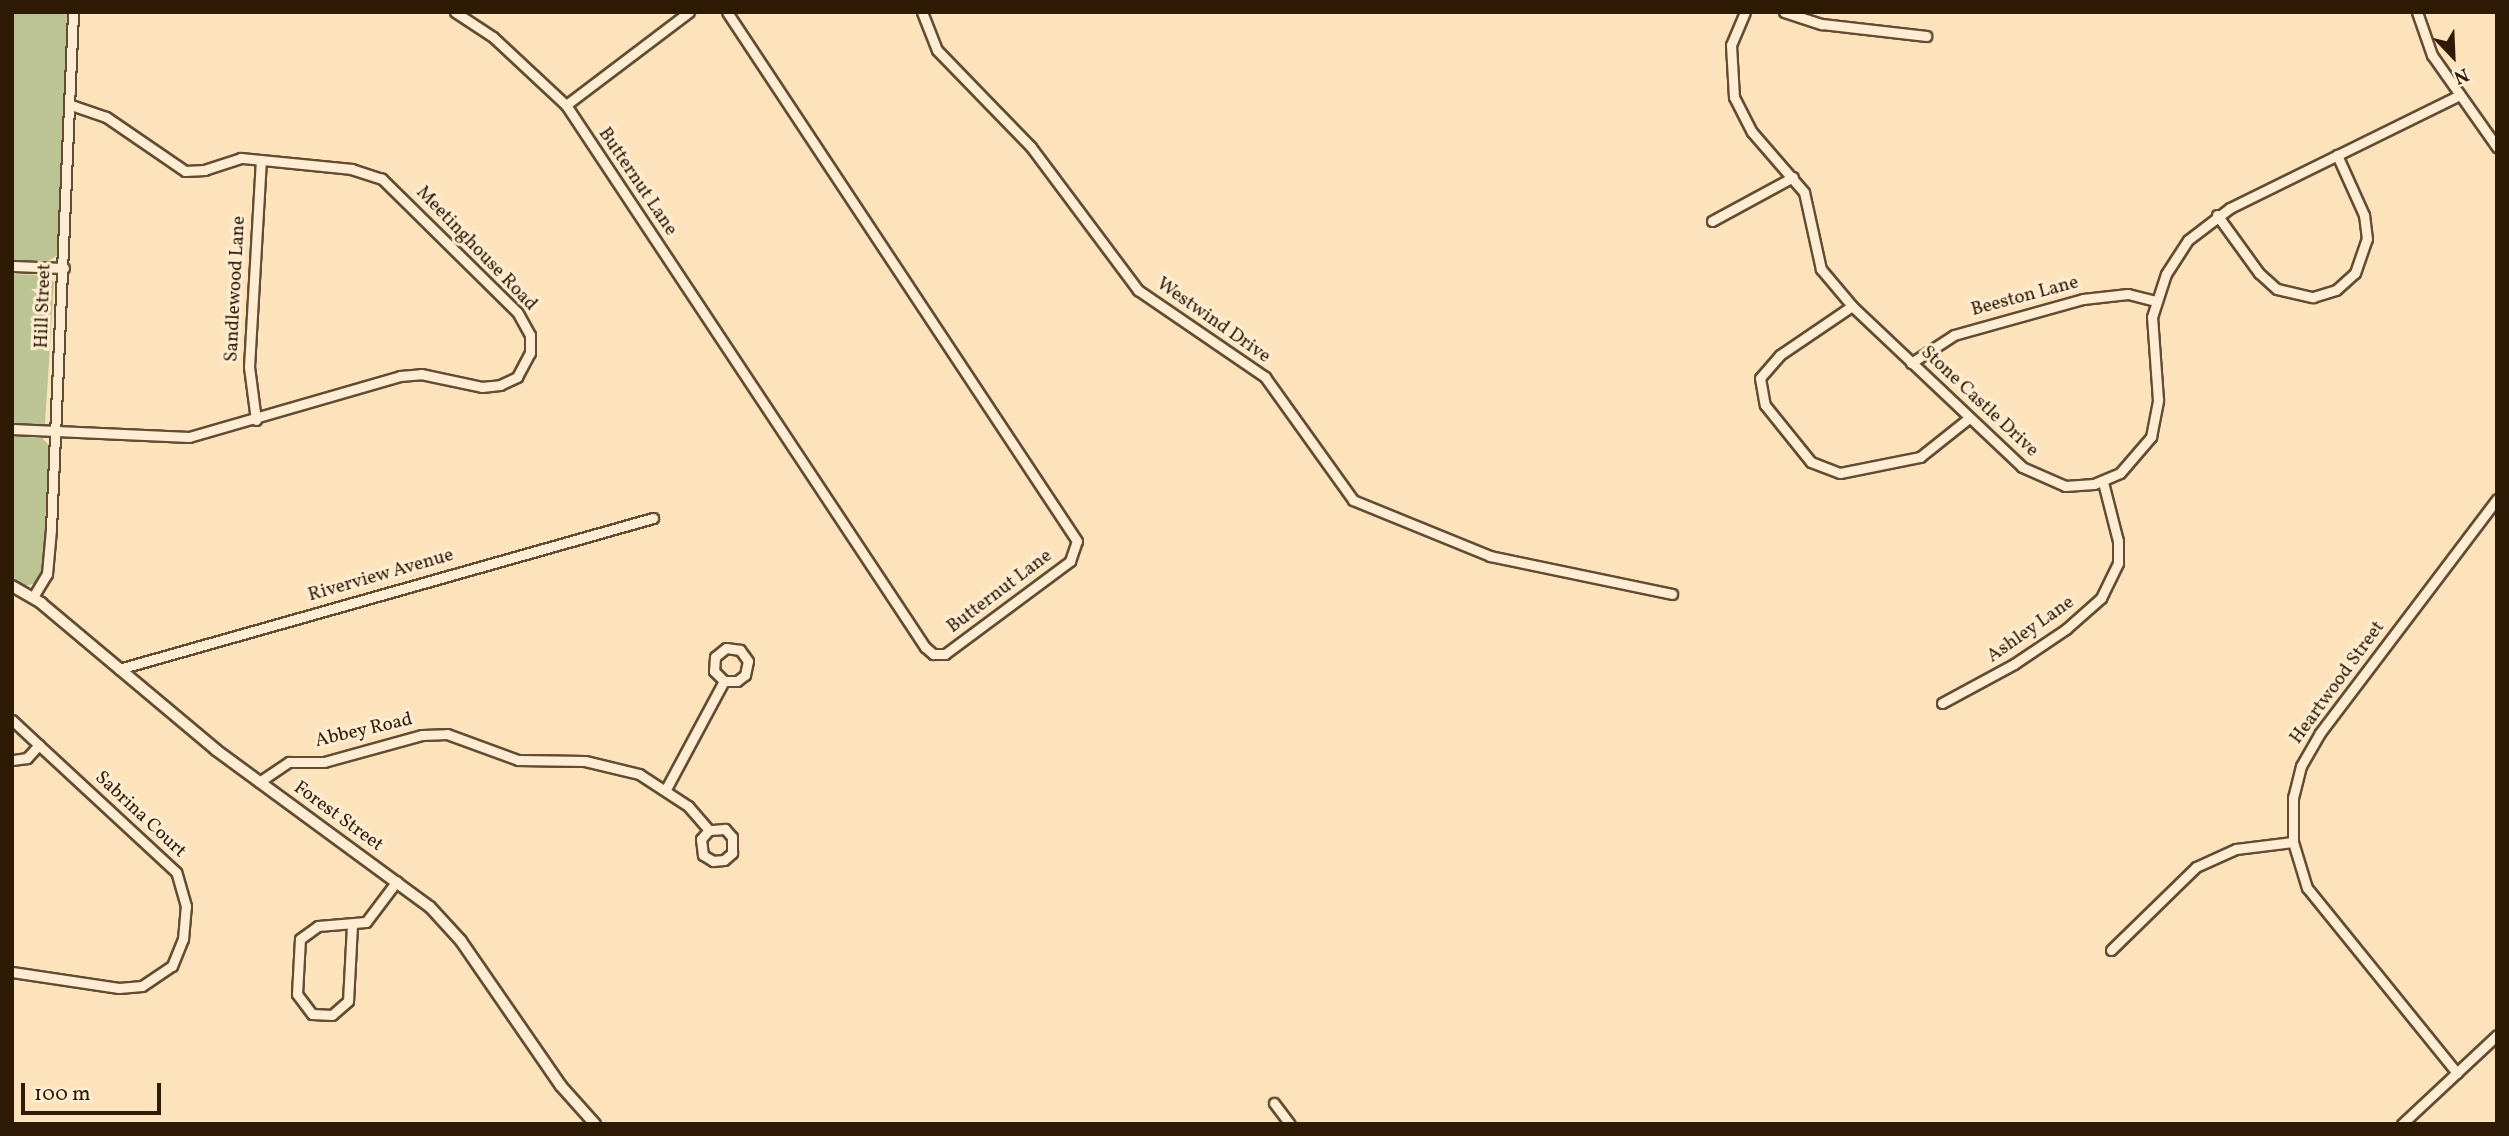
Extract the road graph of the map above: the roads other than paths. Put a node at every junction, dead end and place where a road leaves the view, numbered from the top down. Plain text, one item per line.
1 (73, 12) edge
2 (455, 12) edge
3 (689, 12) edge
4 (727, 12) edge
5 (922, 12) edge
6 (1745, 12) edge
7 (1784, 12) edge
8 (2417, 12) edge
9 (1926, 36) dead end
10 (2460, 95) junction
11 (71, 105) junction
12 (566, 105) junction
13 (2497, 147) edge
14 (2337, 155) junction
15 (261, 160) junction
16 (1793, 177) junction
17 (2217, 215) junction
18 (1712, 221) dead end
19 (12, 266) edge
20 (64, 268) junction
21 (2156, 301) junction
22 (1852, 306) junction
23 (1912, 362) junction
24 (1969, 418) junction
25 (256, 420) junction
26 (12, 429) edge
27 (57, 430) junction
28 (2103, 482) junction
29 (2497, 499) edge
30 (653, 519) dead end
31 (12, 586) edge
32 (1672, 594) dead end
33 (33, 597) junction
34 (118, 669) junction
35 (724, 681) dead end
36 (1942, 703) dead end
37 (12, 720) edge
38 (39, 745) junction
39 (12, 760) edge
40 (259, 782) junction
41 (666, 789) junction
42 (709, 830) dead end
43 (2293, 842) junction
44 (397, 881) junction
45 (352, 925) junction
46 (2111, 950) dead end
47 (12, 972) edge
48 (2497, 1035) edge
49 (2457, 1073) junction
50 (1274, 1103) dead end
51 (595, 1124) edge
52 (1290, 1124) edge
53 (2403, 1124) edge

1 - 11 street, Hill Street
2 - 12 street, Butternut Lane
3 - 12 street
4 - 12 street, Butternut Lane
5 - 32 street, Westwind Drive
6 - 16 street, Stone Castle Drive
7 - 9 street
8 - 10 street
10 - 13 street
10 - 14 street, Stone Castle Drive
11 - 15 street, Meetinghouse Road
11 - 20 street, Hill Street
14 - 17 street, Stone Castle Drive
14 - 17 street
15 - 25 street, Sandlewood Lane
15 - 25 street, Meetinghouse Road
16 - 18 street
16 - 22 street, Stone Castle Drive
17 - 21 street, Stone Castle Drive
19 - 20 street
20 - 27 street, Hill Street
21 - 23 street, Beeston Lane
21 - 28 street, Stone Castle Drive
22 - 23 street, Stone Castle Drive
22 - 24 street
23 - 24 street, Stone Castle Drive
24 - 28 street, Stone Castle Drive
25 - 27 street, Meetinghouse Road
26 - 27 street, Meetinghouse Road
27 - 33 street, Hill Street
28 - 36 street, Ashley Lane
29 - 43 street, Heartwood Street
30 - 34 street, Riverview Avenue
31 - 33 street, Forest Street
33 - 34 street, Forest Street
34 - 40 street, Forest Street
35 - 41 street
37 - 38 street, Sabrina Court
38 - 39 street
38 - 47 street, Sabrina Court
40 - 41 street, Abbey Road
40 - 44 street, Forest Street
41 - 42 street, Abbey Road
43 - 46 street
43 - 49 street, Heartwood Street
44 - 45 street
44 - 51 street, Forest Street
45 - 45 street
48 - 49 street
49 - 53 street
50 - 52 street

